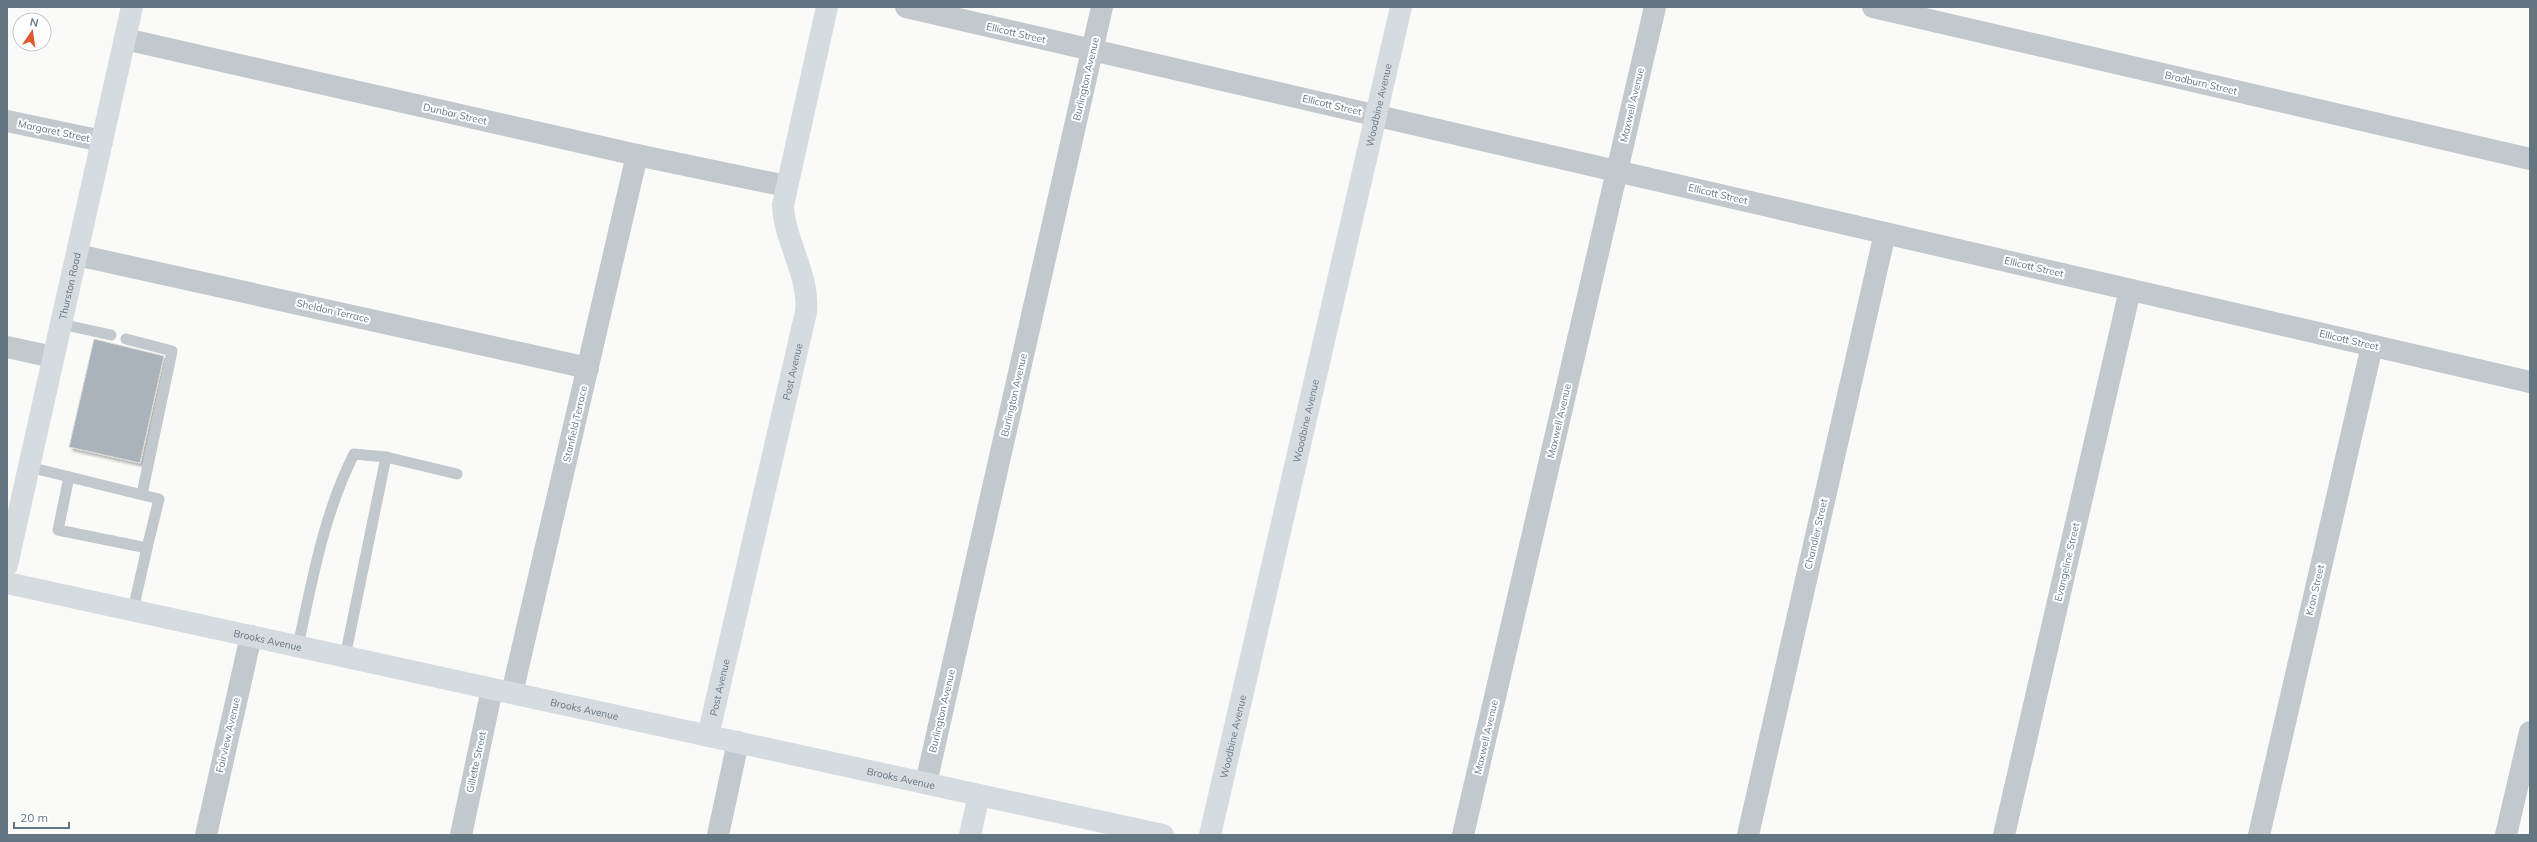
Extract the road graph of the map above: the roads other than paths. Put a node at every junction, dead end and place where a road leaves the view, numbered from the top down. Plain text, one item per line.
1 (132, 7) edge
2 (827, 7) edge
3 (906, 7) edge
4 (1102, 7) edge
5 (1401, 7) edge
6 (1655, 7) edge
7 (1873, 7) edge
8 (125, 39) junction
9 (1092, 50) junction
10 (1376, 116) junction
11 (7, 121) edge
12 (102, 141) junction
13 (637, 155) junction
14 (2530, 159) edge
15 (1617, 171) junction
16 (786, 186) junction
17 (1886, 233) junction
18 (78, 255) junction
19 (2130, 290) junction
20 (61, 324) junction
21 (111, 336) dead end
22 (126, 339) dead end
23 (2372, 346) junction
24 (7, 347) edge
25 (54, 357) junction
26 (588, 368) junction
27 (2530, 382) edge
28 (386, 457) junction
29 (29, 467) junction
30 (457, 474) dead end
31 (69, 477) junction
32 (142, 494) junction
33 (147, 548) junction
34 (7, 565) edge
35 (7, 582) edge
36 (133, 610) junction
37 (251, 636) junction
38 (298, 646) junction
39 (345, 657) junction
40 (502, 691) junction
41 (2530, 732) edge
42 (708, 736) junction
43 (738, 742) junction
44 (926, 784) junction
45 (979, 795) junction
46 (206, 835) edge
47 (461, 835) edge
48 (718, 835) edge
49 (970, 835) edge
50 (1163, 835) edge
51 (1210, 835) edge
52 (1463, 835) edge
53 (1748, 835) edge
54 (2004, 835) edge
55 (2259, 835) edge
56 (2506, 835) edge

1 - 8 main road, Thurston Road
2 - 16 main road, Post Avenue
3 - 9 street, Ellicott Street
4 - 9 street, Burlington Avenue
5 - 10 main road, Woodbine Avenue
6 - 15 street, Maxwell Avenue
7 - 14 street, Bradburn Street
8 - 12 main road, Thurston Road
8 - 13 street, Dunbar Street
9 - 10 street, Ellicott Street
9 - 44 street, Burlington Avenue
10 - 15 street, Ellicott Street
10 - 51 main road, Woodbine Avenue
11 - 12 street, Margaret Street
12 - 18 main road, Thurston Road
13 - 16 street, Dunbar Street
13 - 26 street, Stanfield Terrace
15 - 17 street, Ellicott Street
15 - 52 street, Maxwell Avenue
16 - 42 main road, Post Avenue
17 - 19 street, Ellicott Street
17 - 53 street, Chandler Street
18 - 20 main road, Thurston Road
18 - 26 street, Sheldon Terrace
19 - 23 street, Ellicott Street
19 - 54 street, Evangeline Street
20 - 21 lane
20 - 25 main road, Thurston Road
22 - 32 lane
23 - 27 street, Ellicott Street
23 - 55 street, Kron Street
24 - 25 street
25 - 29 main road, Thurston Road
26 - 40 street, Stanfield Terrace
28 - 30 lane
28 - 38 lane
28 - 39 lane
29 - 31 lane
29 - 34 main road, Thurston Road
31 - 32 lane
31 - 33 lane
32 - 33 lane
33 - 36 lane
35 - 36 main road, Brooks Avenue
36 - 37 main road, Brooks Avenue
37 - 38 main road, Brooks Avenue
37 - 46 street, Fairview Avenue
38 - 39 main road, Brooks Avenue
39 - 40 main road, Brooks Avenue
40 - 42 main road, Brooks Avenue
40 - 47 street, Gillette Street
41 - 56 street
42 - 43 main road, Brooks Avenue
43 - 44 main road, Brooks Avenue
43 - 48 street
44 - 45 main road, Brooks Avenue
45 - 49 main road
45 - 50 main road, Brooks Avenue

